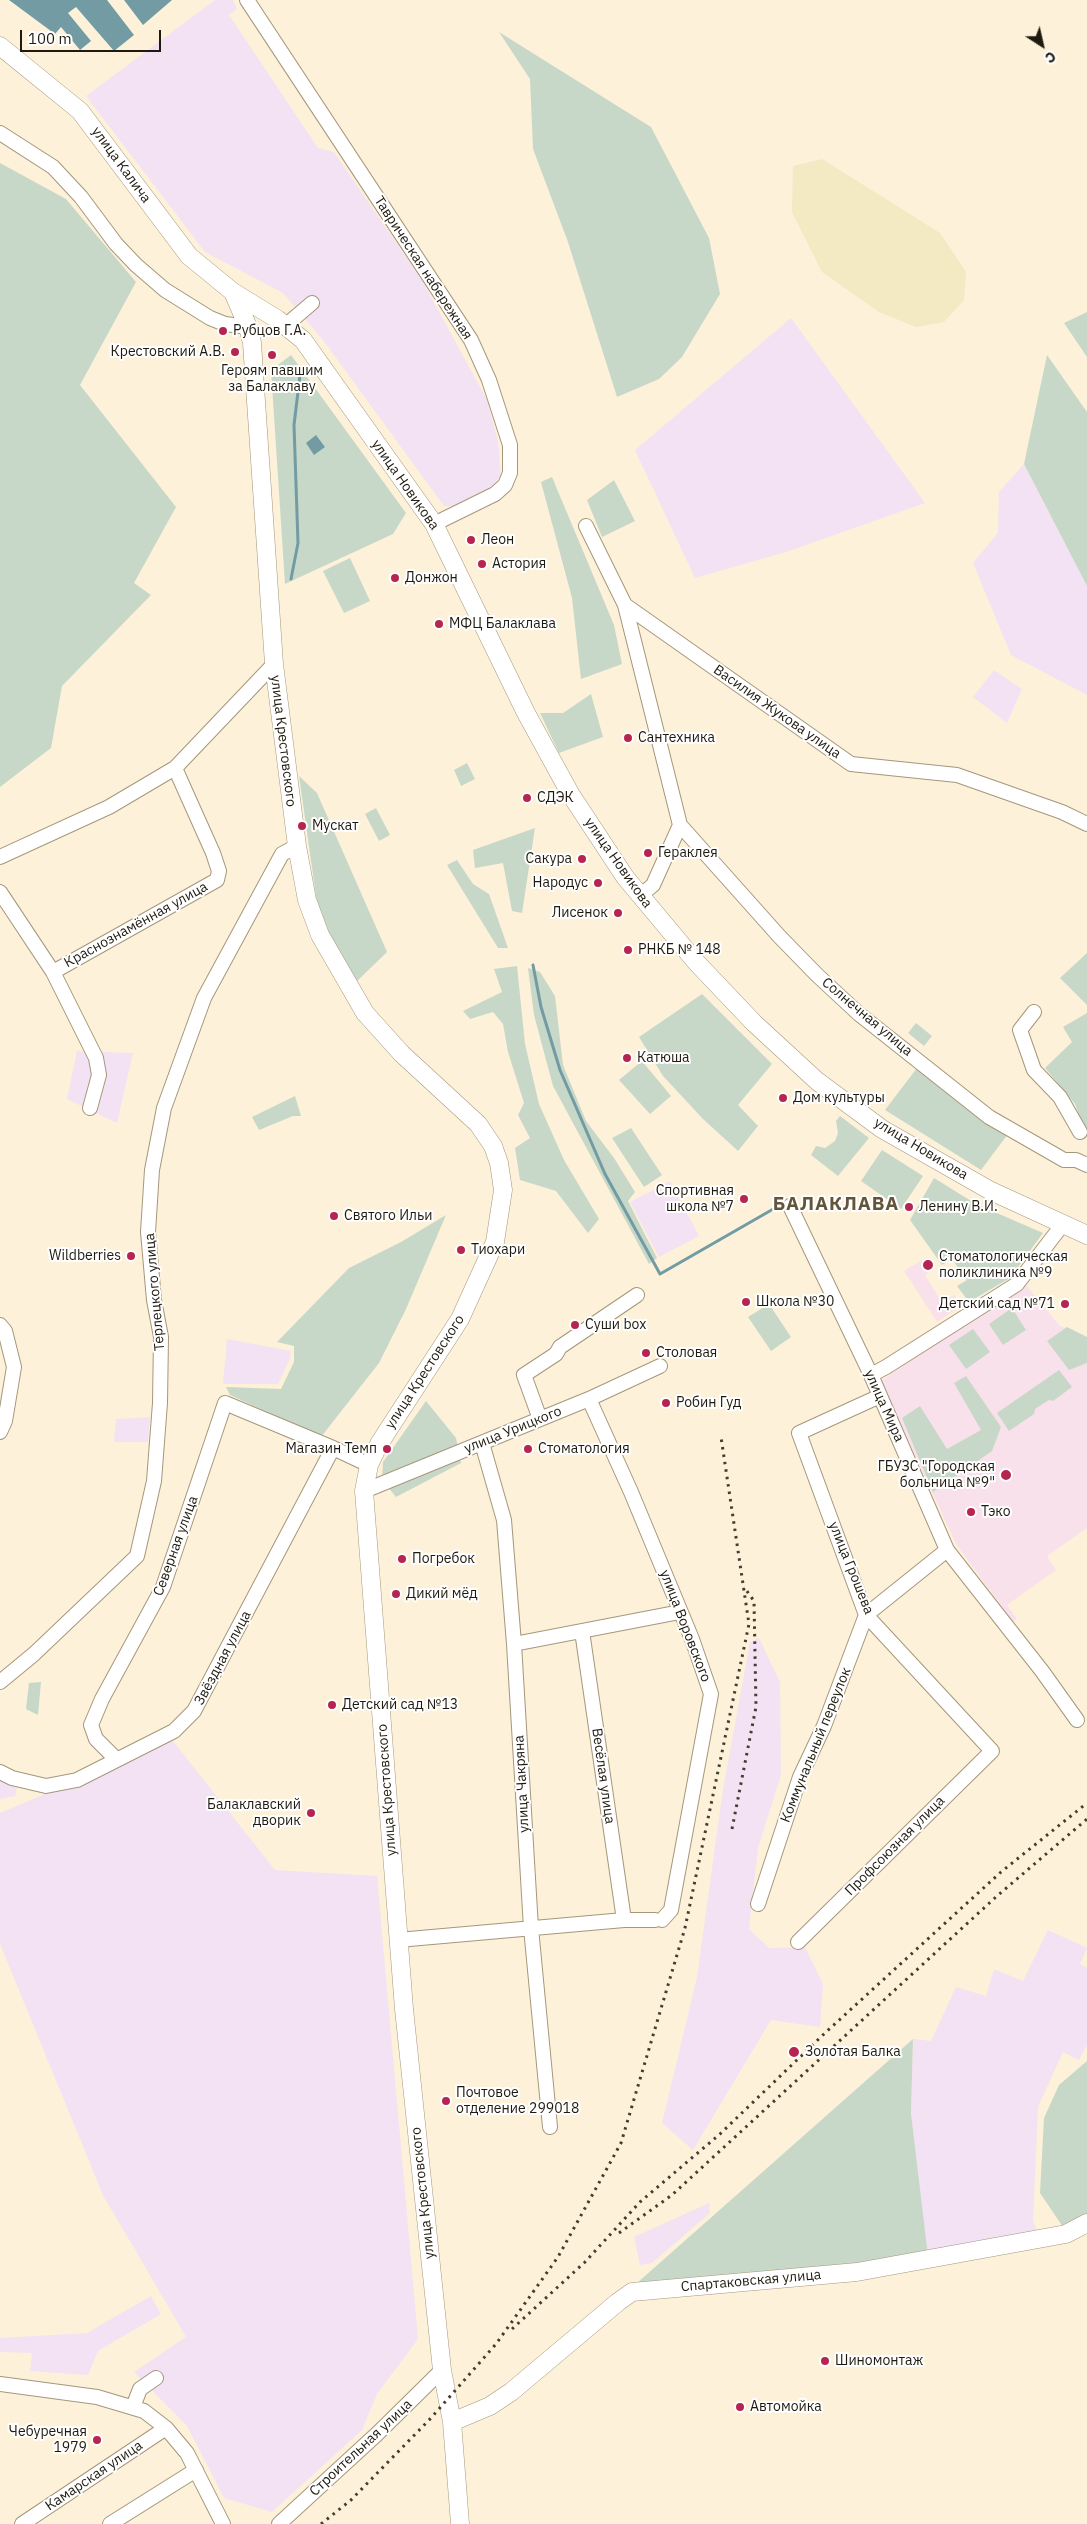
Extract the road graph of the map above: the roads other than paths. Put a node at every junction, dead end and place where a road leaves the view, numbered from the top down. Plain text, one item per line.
1 (247, 0) edge
2 (0, 46) edge
3 (0, 133) edge
4 (233, 292) junction
5 (312, 303) dead end
6 (285, 326) junction
7 (250, 335) junction
8 (434, 524) junction
9 (586, 526) dead end
10 (625, 605) junction
11 (274, 664) junction
12 (175, 768) junction
13 (1087, 824) edge
14 (680, 825) junction
15 (297, 846) junction
16 (0, 857) edge
17 (0, 892) edge
18 (640, 896) junction
19 (53, 972) junction
20 (1034, 1012) dead end
21 (90, 1108) dead end
22 (1080, 1132) dead end
23 (1087, 1166) edge
24 (790, 1206) dead end
25 (1063, 1224) junction
26 (1087, 1235) edge
27 (637, 1295) dead end
28 (0, 1325) edge
29 (660, 1366) dead end
30 (871, 1375) junction
31 (880, 1396) junction
32 (588, 1399) junction
33 (540, 1419) junction
34 (0, 1432) edge
35 (482, 1443) junction
36 (333, 1448) junction
37 (369, 1466) junction
38 (364, 1490) junction
39 (947, 1550) junction
40 (680, 1612) junction
41 (866, 1615) junction
42 (582, 1631) junction
43 (514, 1644) junction
44 (0, 1682) edge
45 (1077, 1720) dead end
46 (992, 1751) joint
47 (116, 1759) junction
48 (0, 1772) edge
49 (758, 1904) dead end
50 (624, 1920) junction
51 (531, 1928) junction
52 (398, 1940) junction
53 (798, 1942) dead end
54 (550, 2127) dead end
55 (1087, 2223) edge
56 (442, 2370) junction
57 (156, 2378) dead end
58 (0, 2384) edge
59 (133, 2407) junction
60 (452, 2422) junction
61 (166, 2428) junction
62 (196, 2470) junction
63 (22, 2524) edge
64 (110, 2524) edge
65 (223, 2524) edge
66 (279, 2524) edge
67 (460, 2524) edge

1 - 8 street, Таврическая набережная
2 - 4 main road, улица Калича
3 - 7 street
4 - 6 main road, улица Новикова
4 - 7 main road, улица Крестовского
5 - 6 street
6 - 7 main road
6 - 8 main road, улица Новикова
7 - 11 main road, улица Крестовского
8 - 18 main road, улица Новикова
9 - 10 street
10 - 13 street, Василия Жукова улица
10 - 14 street
11 - 12 street
11 - 15 main road, улица Крестовского
12 - 16 street
12 - 19 street, Краснознамённая улица
14 - 18 street
14 - 23 street, Солнечная улица
15 - 37 main road, улица Крестовского
15 - 44 street, Терлецкого улица
17 - 19 street
18 - 25 main road, улица Новикова
19 - 21 street, Краснознамённая улица
20 - 22 street
24 - 30 street, улица Мира
25 - 26 main road, улица Новикова
25 - 30 street
27 - 33 street
28 - 34 street
29 - 32 street, улица Урицкого
30 - 31 street, улица Мира
31 - 39 street, улица Мира
31 - 41 street, улица Грошева
32 - 33 street, улица Урицкого
32 - 40 street, улица Воровского
33 - 35 street, улица Урицкого
35 - 38 street, улица Урицкого
35 - 43 street, улица Чакряна
36 - 37 street
36 - 47 street, Звёздная улица
36 - 47 street, Северная улица
37 - 38 main road, улица Крестовского
38 - 52 main road, улица Крестовского
39 - 41 street
39 - 45 street, улица Мира
40 - 42 street
40 - 50 street, улица Воровского
41 - 46 street, улица Грошева
41 - 49 street, Коммунальный переулок
42 - 43 street
42 - 50 street, Весёлая улица
43 - 51 street, улица Чакряна
46 - 53 street, Профсоюзная улица
47 - 48 street, Звёздная улица
50 - 51 street
51 - 52 street
51 - 54 street, улица Чакряна
52 - 56 main road, улица Крестовского
55 - 60 main road, Спартаковская улица
56 - 60 main road, улица Крестовского
56 - 66 street, Строительная улица
57 - 59 street
58 - 59 street
59 - 61 street
60 - 67 main road, улица Крестовского
61 - 62 street
61 - 63 street, Камарская улица
62 - 64 street
62 - 65 street

